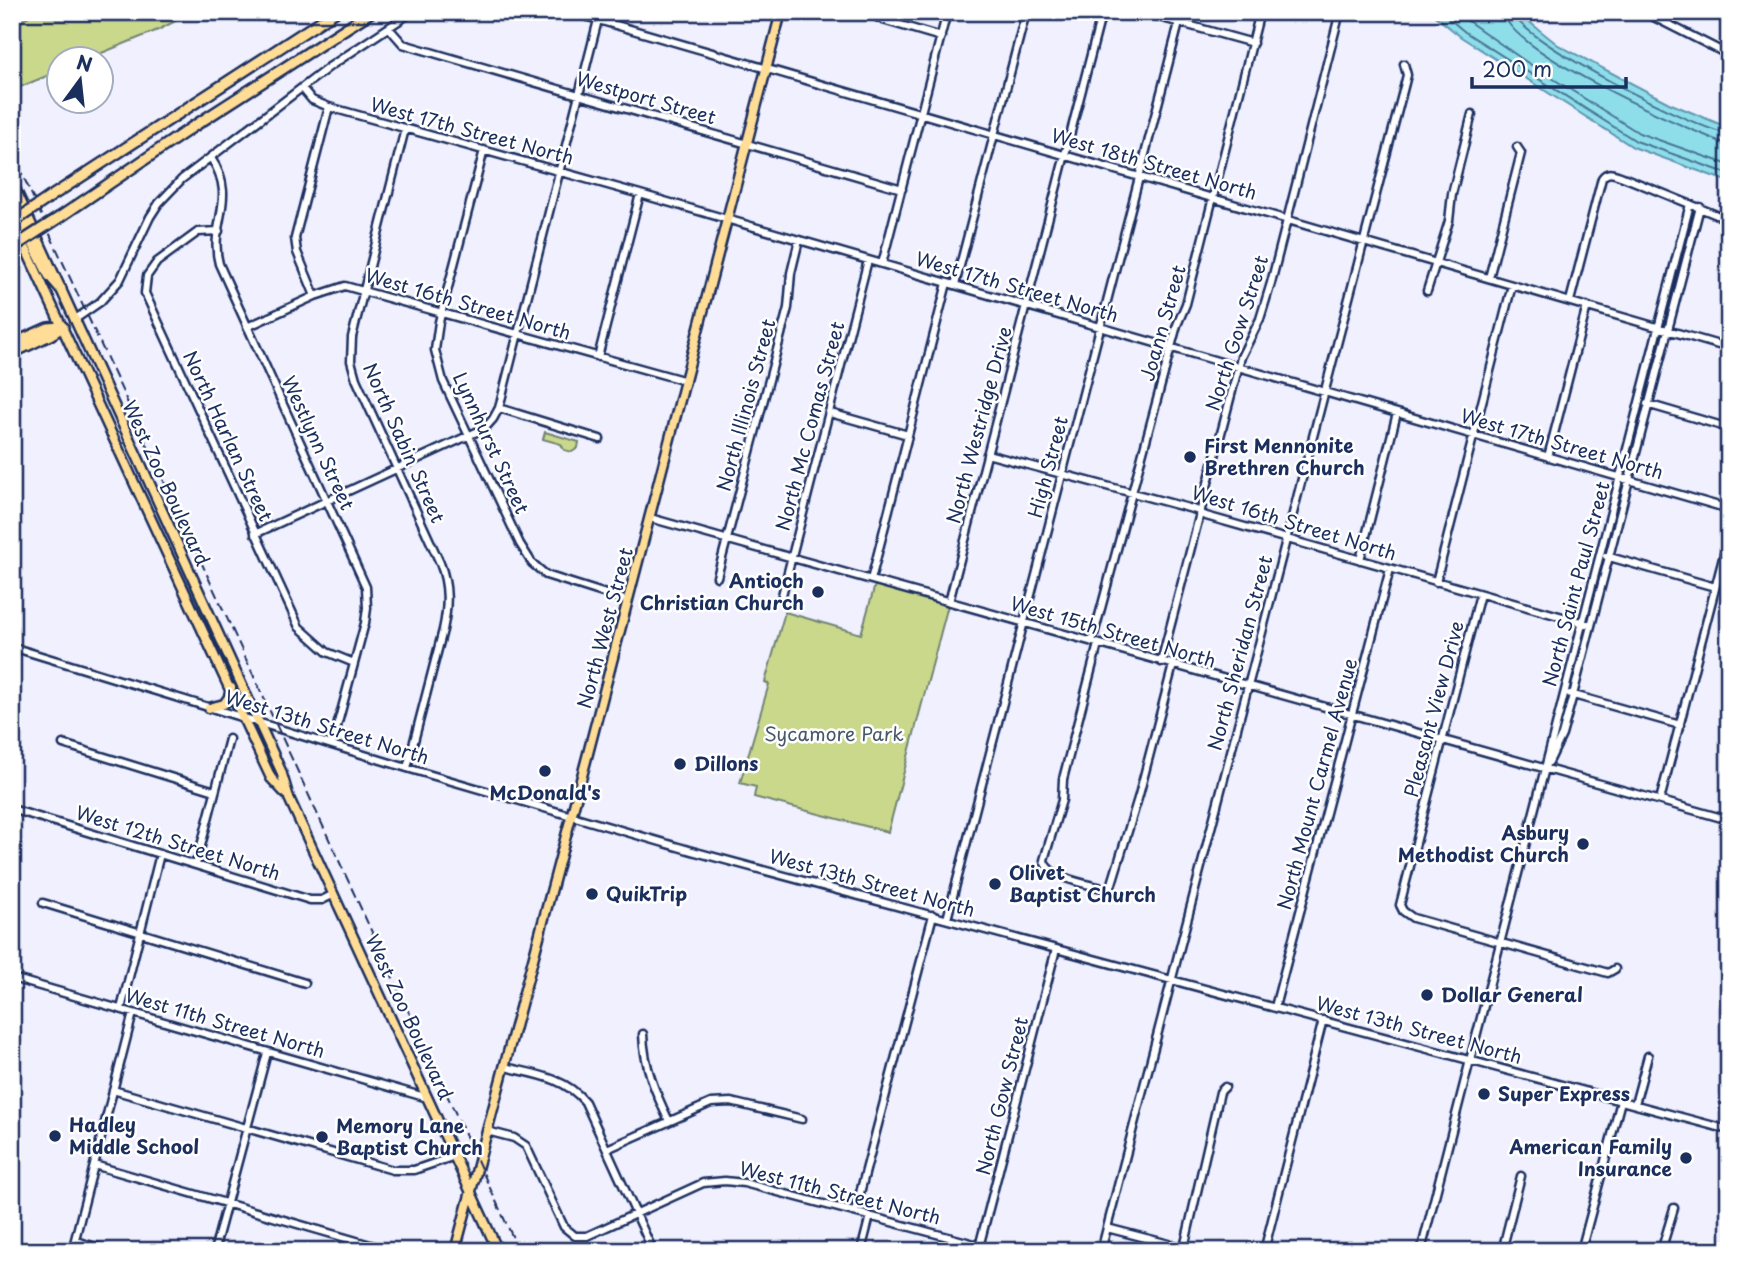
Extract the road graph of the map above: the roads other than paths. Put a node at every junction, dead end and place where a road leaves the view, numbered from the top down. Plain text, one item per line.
1 (335, 12) edge
2 (371, 12) edge
3 (412, 12) edge
4 (570, 12) edge
5 (781, 12) edge
6 (867, 12) edge
7 (947, 12) edge
8 (1026, 12) edge
9 (1102, 12) edge
10 (1141, 12) edge
11 (1260, 12) edge
12 (1340, 12) edge
13 (1644, 12) edge
14 (598, 20) junction
15 (1179, 23) junction
16 (389, 28) junction
17 (941, 37) junction
18 (1253, 43) junction
19 (1729, 55) edge
20 (1404, 64) dead end
21 (767, 68) junction
22 (302, 88) junction
23 (579, 95) junction
24 (329, 107) junction
25 (921, 113) junction
26 (1472, 114) dead end
27 (405, 129) junction
28 (995, 133) junction
29 (747, 144) junction
30 (1517, 147) dead end
31 (484, 150) junction
32 (1066, 155) junction
33 (211, 158) junction
34 (560, 171) junction
35 (1140, 176) junction
36 (12, 182) edge
37 (902, 189) junction
38 (640, 194) junction
39 (1214, 198) junction
40 (12, 201) edge
41 (1690, 204) junction
42 (1700, 207) junction
43 (728, 219) junction
44 (1288, 220) junction
45 (1729, 220) edge
46 (12, 221) edge
47 (219, 231) junction
48 (799, 240) junction
49 (1363, 242) junction
50 (12, 248) edge
51 (868, 260) junction
52 (1438, 263) junction
53 (882, 264) junction
54 (1489, 278) junction
55 (947, 283) junction
56 (955, 285) junction
57 (1512, 285) junction
58 (61, 289) junction
59 (365, 291) junction
60 (1427, 291) dead end
61 (315, 296) junction
62 (1570, 301) junction
63 (1027, 306) junction
64 (1587, 306) junction
65 (441, 312) junction
66 (74, 320) junction
67 (62, 327) junction
68 (247, 327) junction
69 (1101, 328) junction
70 (1660, 328) junction
71 (1667, 330) junction
72 (518, 334) junction
73 (12, 344) edge
74 (1171, 348) junction
75 (1729, 348) edge
76 (12, 353) edge
77 (598, 357) junction
78 (1239, 367) junction
79 (686, 382) junction
80 (1325, 392) junction
81 (1640, 402) junction
82 (1648, 404) junction
83 (499, 408) junction
84 (830, 413) junction
85 (1397, 413) junction
86 (1729, 428) edge
87 (470, 435) junction
88 (908, 435) junction
89 (1474, 435) junction
90 (600, 439) dead end
91 (987, 454) junction
92 (1548, 457) junction
93 (397, 469) junction
94 (1063, 474) junction
95 (1620, 478) junction
96 (1629, 480) junction
97 (1132, 492) junction
98 (327, 501) junction
99 (1729, 509) edge
100 (1200, 512) junction
101 (650, 518) junction
102 (255, 534) junction
103 (1729, 535) edge
104 (1286, 539) junction
105 (727, 540) junction
106 (1600, 554) junction
107 (1609, 557) junction
108 (791, 558) junction
109 (1360, 560) junction
110 (1390, 569) junction
111 (717, 577) dead end
112 (871, 580) junction
113 (1436, 582) junction
114 (1715, 587) junction
115 (1480, 594) junction
116 (781, 599) dead end
117 (628, 601) junction
118 (949, 602) junction
119 (1023, 623) junction
120 (1582, 623) junction
121 (1591, 625) junction
122 (1095, 643) junction
123 (12, 648) edge
124 (1161, 662) junction
125 (355, 663) junction
126 (1173, 665) junction
127 (1248, 685) junction
128 (231, 688) junction
129 (1564, 692) junction
130 (1573, 695) junction
131 (209, 708) junction
132 (1351, 715) junction
133 (245, 719) junction
134 (257, 722) junction
135 (1679, 725) junction
136 (229, 739) dead end
137 (1443, 741) junction
138 (63, 744) dead end
139 (332, 745) junction
140 (407, 768) junction
141 (1546, 769) junction
142 (215, 790) junction
143 (289, 798) junction
144 (1660, 800) junction
145 (12, 809) edge
146 (571, 817) junction
147 (1729, 820) edge
148 (160, 855) junction
149 (196, 865) junction
150 (334, 894) junction
151 (43, 903) dead end
152 (933, 915) junction
153 (947, 919) junction
154 (140, 933) junction
155 (1501, 943) junction
156 (1056, 948) junction
157 (1615, 970) dead end
158 (12, 978) edge
159 (1171, 979) junction
160 (304, 983) dead end
161 (1275, 1007) junction
162 (121, 1009) junction
163 (133, 1013) junction
164 (1323, 1020) junction
165 (643, 1034) dead end
166 (267, 1053) junction
167 (1648, 1056) dead end
168 (1470, 1060) junction
169 (505, 1067) junction
170 (1225, 1087) dead end
171 (113, 1090) junction
172 (428, 1098) junction
173 (1621, 1101) junction
174 (1635, 1104) junction
175 (802, 1119) dead end
176 (669, 1121) junction
177 (247, 1128) junction
178 (1729, 1130) edge
179 (487, 1131) junction
180 (607, 1149) junction
181 (455, 1156) junction
182 (94, 1165) junction
183 (1521, 1176) dead end
184 (471, 1191) junction
185 (226, 1203) junction
186 (1674, 1208) dead end
187 (636, 1213) junction
188 (855, 1213) junction
189 (870, 1216) junction
190 (1107, 1228) junction
191 (75, 1241) junction
192 (979, 1248) edge
193 (1184, 1248) junction
194 (72, 1251) edge
195 (111, 1251) edge
196 (214, 1251) edge
197 (391, 1251) edge
198 (455, 1251) edge
199 (498, 1251) edge
200 (653, 1251) edge
201 (861, 1251) edge
202 (1001, 1251) edge
203 (1101, 1251) edge
204 (1196, 1251) edge
205 (1264, 1251) edge
206 (1421, 1251) edge
207 (1502, 1251) edge
208 (1581, 1251) edge
209 (1661, 1251) edge

1 - 46 highway, bridge
2 - 50 highway, bridge
3 - 16 street
4 - 14 street, West 18th Street North
5 - 21 main road, North West Street
6 - 17 street
7 - 17 street
8 - 28 street
9 - 32 street, North Westridge Drive
10 - 15 street
11 - 18 street, Joann Street
12 - 44 street, North Gow Street
13 - 19 street
14 - 21 street, West 18th Street North
14 - 23 street
15 - 18 street
15 - 35 street, High Street
16 - 22 street
16 - 23 street, Westport Street
17 - 25 street
18 - 39 street, Joann Street
20 - 49 street, North Sheridan Street
21 - 25 street, West 18th Street North
21 - 29 main road, North West Street
22 - 24 street, West 17th Street North
22 - 33 street
23 - 29 street, Westport Street
23 - 34 street
24 - 27 street, West 17th Street North
24 - 61 street
25 - 28 street, West 18th Street North
25 - 37 street
26 - 52 street
27 - 31 street, West 17th Street North
27 - 59 street, North Sabin Street
28 - 32 street, West 18th Street North
28 - 56 street
29 - 37 street, Westport Street
29 - 43 main road, North West Street
30 - 54 street
31 - 34 street, West 17th Street North
31 - 65 street, Lynnhurst Street
32 - 35 street, West 18th Street North
32 - 63 street, North Westridge Drive
33 - 47 street, Westlynn Street
33 - 66 street
34 - 38 street, West 17th Street North
34 - 72 street
35 - 39 street, West 18th Street North
35 - 69 street, High Street
36 - 58 main road, West Zoo Boulevard
37 - 53 street
38 - 43 street, West 17th Street North
38 - 77 street
39 - 44 street, West 18th Street North
39 - 74 street, Joann Street
40 - 58 highway
41 - 42 street
41 - 62 street
41 - 70 street, North Saint Paul Street
42 - 45 street
42 - 71 street, North Saint Paul Street
43 - 48 street, West 17th Street North
43 - 79 main road, North West Street
44 - 49 street, West 18th Street North
44 - 78 street, North Gow Street
46 - 67 main road, West Zoo Boulevard
47 - 68 street, Westlynn Street
47 - 102 street, North Harlan Street
48 - 51 street, West 17th Street North
48 - 105 street, North Illinois Street
49 - 52 street, West 18th Street North
49 - 80 street, North Sheridan Street
51 - 53 street, West 17th Street North
51 - 84 street, North Mc Comas Street
52 - 54 street, West 18th Street North
52 - 60 street
53 - 55 street, West 17th Street North
54 - 57 street, West 18th Street North
55 - 56 street, West 17th Street North
55 - 88 street
56 - 63 street, West 17th Street North
57 - 62 street, West 18th Street North
57 - 89 street
58 - 66 main road, West Zoo Boulevard
59 - 61 street, West 16th Street North
59 - 65 street, West 16th Street North
59 - 93 street, North Sabin Street
61 - 68 street, West 16th Street North
62 - 64 street, West 18th Street North
63 - 69 street, West 17th Street North
63 - 91 street, North Westridge Drive
64 - 70 street, West 18th Street North
64 - 92 street
65 - 72 street, West 16th Street North
65 - 87 street, Lynnhurst Street
66 - 67 main road
66 - 134 main road, West Zoo Boulevard
67 - 73 highway
67 - 76 highway
67 - 128 main road, West Zoo Boulevard
68 - 98 street, Westlynn Street
69 - 74 street, West 17th Street North
69 - 94 street, High Street
70 - 71 street, West 18th Street North
70 - 81 street, North Saint Paul Street
71 - 75 street, West 18th Street North
71 - 82 street, North Saint Paul Street
72 - 77 street, West 16th Street North
72 - 83 street
74 - 78 street, West 17th Street North
74 - 97 street, Joann Street
77 - 79 street, West 16th Street North
78 - 80 street, West 17th Street North
78 - 100 street, North Gow Street
79 - 101 main road, North West Street
80 - 85 street, West 17th Street North
80 - 104 street, North Sheridan Street
81 - 82 street
81 - 95 street, North Saint Paul Street
82 - 86 street
82 - 96 street, North Saint Paul Street
83 - 87 street
83 - 90 street
84 - 88 street
84 - 108 street, North Mc Comas Street
85 - 89 street, West 17th Street North
85 - 109 street
87 - 93 street
87 - 117 street, Lynnhurst Street
88 - 112 street
89 - 92 street, West 17th Street North
89 - 113 street
91 - 94 street, West 16th Street North
91 - 118 street, North Westridge Drive
92 - 95 street, West 17th Street North
93 - 98 street
93 - 140 street, North Sabin Street
94 - 97 street, West 16th Street North
94 - 119 street, High Street
95 - 96 street, West 17th Street North
95 - 106 street, North Saint Paul Street
96 - 99 street, West 17th Street North
96 - 107 street, North Saint Paul Street
97 - 100 street, West 16th Street North
97 - 122 street, Joann Street
98 - 102 street
98 - 125 street, Westlynn Street
100 - 104 street, West 16th Street North
100 - 124 street, North Gow Street
101 - 105 street, West 15th Street North
101 - 117 main road, North West Street
102 - 125 street, North Harlan Street
103 - 114 street
104 - 109 street, West 16th Street North
104 - 127 street, North Sheridan Street
105 - 108 street, West 15th Street North
105 - 111 street, North Illinois Street
106 - 107 street
106 - 120 street, North Saint Paul Street
107 - 114 street
107 - 121 street, North Saint Paul Street
108 - 112 street, West 15th Street North
108 - 116 street, North Mc Comas Street
109 - 110 street, West 16th Street North
110 - 113 street, West 16th Street North
110 - 132 street, North Mount Carmel Avenue
112 - 118 street, West 15th Street North
113 - 115 street, West 16th Street North
114 - 135 street
115 - 120 street, West 16th Street North
115 - 137 street, Pleasant View Drive
117 - 146 main road, North West Street
118 - 119 street, West 15th Street North
119 - 122 street, West 15th Street North
119 - 153 street, High Street
120 - 121 street, West 16th Street North
120 - 129 street, North Saint Paul Street
121 - 130 street, North Saint Paul Street
122 - 124 street, West 15th Street North
122 - 126 street, Joann Street
123 - 131 street, West 13th Street North
124 - 126 street, West 15th Street North
125 - 139 street, Westlynn Street
126 - 127 street, West 15th Street North
127 - 132 street, West 15th Street North
127 - 159 street, North Sheridan Street
128 - 131 main road
128 - 133 main road, West Zoo Boulevard
129 - 130 street
129 - 141 street, North Saint Paul Street
130 - 135 street
130 - 141 street, North Saint Paul Street
131 - 133 street, West 13th Street North
132 - 137 street, West 15th Street North
132 - 161 street, North Mount Carmel Avenue
133 - 134 street, West 13th Street North
133 - 143 main road, West Zoo Boulevard
134 - 139 street, West 13th Street North
134 - 143 main road, West Zoo Boulevard
135 - 144 street
136 - 142 street
137 - 141 street, West 15th Street North
137 - 155 street, Pleasant View Drive
138 - 142 street
139 - 140 street, West 13th Street North
140 - 146 street, West 13th Street North
141 - 144 street, West 15th Street North
141 - 155 street, North Saint Paul Street
142 - 149 street
143 - 150 main road, West Zoo Boulevard
144 - 147 street, West 15th Street North
145 - 148 street, West 12th Street North
146 - 152 street, West 13th Street North
146 - 169 main road, North West Street
148 - 149 street, West 12th Street North
148 - 154 street
149 - 150 street, West 12th Street North
150 - 172 main road, West Zoo Boulevard
151 - 154 street
152 - 153 street, West 13th Street North
152 - 188 street
153 - 156 street, West 13th Street North
154 - 160 street
154 - 162 street
155 - 157 street, Pleasant View Drive
155 - 168 street, North Saint Paul Street
156 - 159 street, West 13th Street North
156 - 192 street, North Gow Street
158 - 162 street, West 11th Street North
159 - 161 street, West 13th Street North
159 - 190 street, North Sheridan Street
161 - 164 street, West 13th Street North
162 - 163 street, West 11th Street North
163 - 166 street, West 11th Street North
163 - 171 street
164 - 168 street, West 13th Street North
164 - 205 street
165 - 176 street
166 - 172 street, West 11th Street North
166 - 177 street
167 - 174 street
168 - 173 street, West 13th Street North
168 - 206 street, North Saint Paul Street
169 - 179 main road, North West Street
169 - 180 street
170 - 193 street
171 - 177 street
171 - 182 street
172 - 181 main road, West Zoo Boulevard
173 - 174 street, West 13th Street North
173 - 208 street
174 - 178 street, West 13th Street North
175 - 176 street
176 - 180 street
177 - 181 street
177 - 185 street
179 - 184 main road, North West Street
179 - 187 street, West 11th Street North
180 - 187 street
181 - 184 main road, West Zoo Boulevard
182 - 185 street
182 - 191 street
183 - 207 street
184 - 198 main road, North West Street
184 - 199 main road, West Zoo Boulevard
185 - 196 street
185 - 197 street
186 - 209 street
187 - 188 street, West 11th Street North
187 - 200 street
188 - 189 street, West 11th Street North
189 - 192 street, West 11th Street North
189 - 201 street
190 - 193 street
190 - 203 street, North Sheridan Street
191 - 194 street
191 - 195 street
192 - 202 street, West 11th Street North
193 - 204 street

